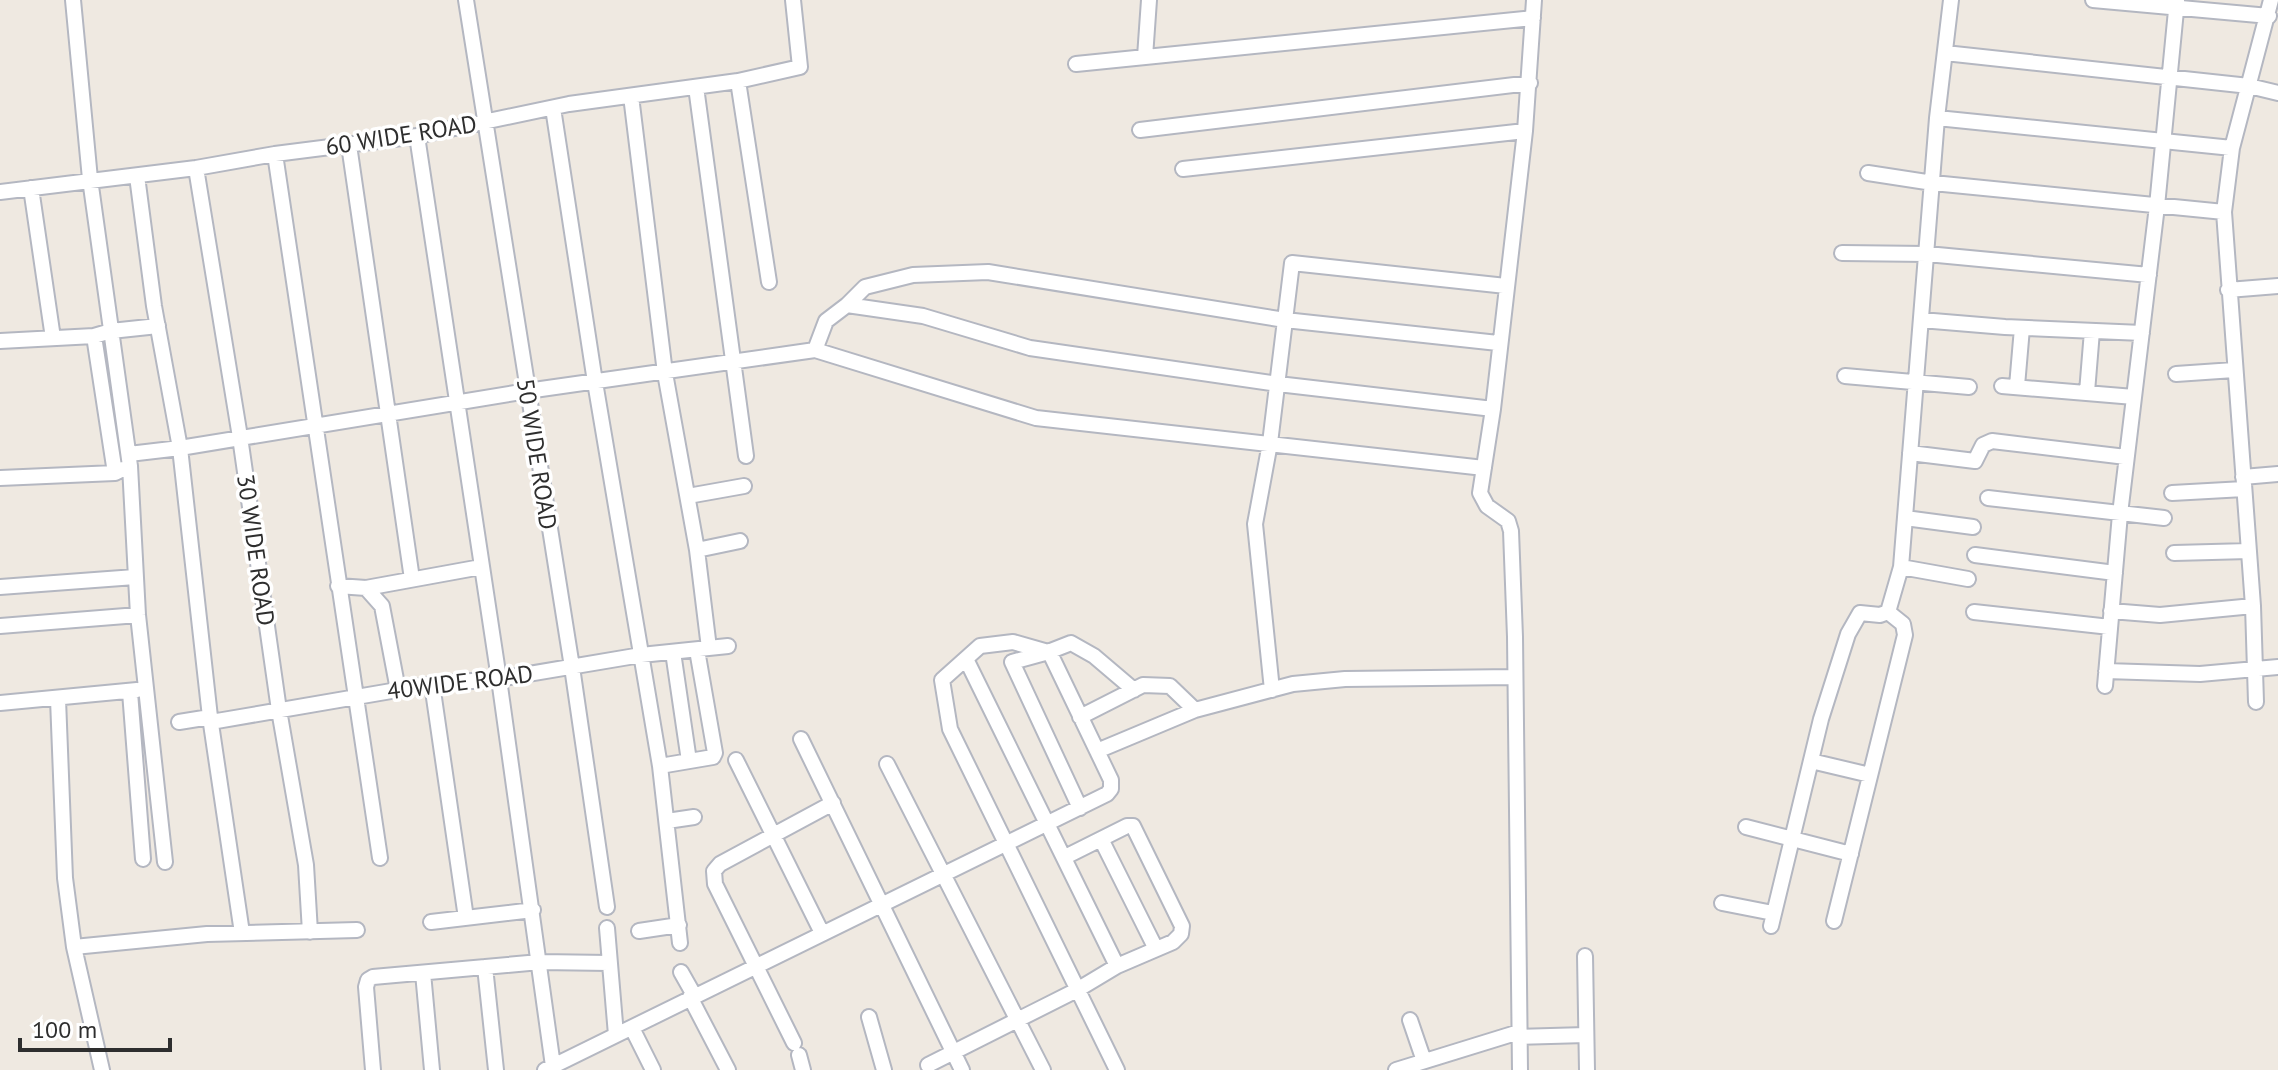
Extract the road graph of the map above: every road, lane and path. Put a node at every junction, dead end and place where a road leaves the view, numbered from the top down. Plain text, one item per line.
1 (73, 0) edge
2 (466, 0) edge
3 (810, 0) edge
4 (1149, 0) edge
5 (1534, 0) edge
6 (1951, 0) edge
7 (2093, 0) edge
8 (2271, 0) edge
9 (794, 3) edge
10 (2176, 4) edge
11 (2269, 16) junction
12 (1533, 18) junction
13 (1945, 53) junction
14 (1145, 57) junction
15 (1076, 64) dead end
16 (2169, 78) junction
17 (738, 81) junction
18 (1530, 83) junction
19 (2249, 86) junction
20 (696, 87) junction
21 (2278, 93) edge
22 (631, 96) junction
23 (553, 108) junction
24 (1937, 118) junction
25 (485, 122) junction
26 (1140, 130) dead end
27 (1525, 131) junction
28 (417, 136) junction
29 (2163, 142) junction
30 (349, 145) junction
31 (2232, 148) junction
32 (275, 154) junction
33 (196, 168) junction
34 (1183, 169) dead end
35 (1868, 173) dead end
36 (137, 176) junction
37 (90, 179) junction
38 (1933, 183) junction
39 (31, 188) junction
40 (0, 192) edge
41 (2157, 206) junction
42 (2224, 212) junction
43 (1842, 253) dead end
44 (1927, 254) junction
45 (2149, 275) junction
46 (769, 282) dead end
47 (1506, 286) junction
48 (2278, 286) edge
49 (2228, 290) junction
50 (847, 305) junction
51 (1285, 320) junction
52 (1921, 320) junction
53 (158, 326) junction
54 (2022, 328) junction
55 (111, 331) junction
56 (2092, 331) junction
57 (2142, 333) junction
58 (94, 336) junction
59 (53, 338) junction
60 (0, 341) edge
61 (1498, 343) junction
62 (815, 350) junction
63 (733, 360) junction
64 (2234, 370) junction
65 (665, 373) junction
66 (2176, 374) dead end
67 (1845, 376) dead end
68 (595, 382) junction
69 (1916, 383) junction
70 (1278, 384) junction
71 (2002, 386) dead end
72 (2017, 386) junction
73 (1969, 387) dead end
74 (527, 391) junction
75 (2087, 392) junction
76 (2134, 397) junction
77 (457, 403) junction
78 (1493, 409) junction
79 (389, 414) junction
80 (316, 426) junction
81 (240, 437) junction
82 (1270, 443) junction
83 (180, 448) junction
84 (1910, 453) junction
85 (746, 456) dead end
86 (2126, 457) junction
87 (129, 460) junction
88 (1484, 468) junction
89 (115, 473) junction
90 (2278, 474) edge
91 (0, 478) edge
92 (2244, 483) junction
93 (744, 486) dead end
94 (2172, 493) dead end
95 (688, 496) junction
96 (1988, 498) dead end
97 (2120, 514) junction
98 (1905, 518) junction
99 (2164, 518) dead end
100 (1973, 527) dead end
101 (740, 541) dead end
102 (697, 550) junction
103 (2249, 551) junction
104 (2174, 553) dead end
105 (1975, 555) dead end
106 (481, 567) junction
107 (1901, 567) junction
108 (2115, 573) junction
109 (135, 577) junction
110 (412, 579) junction
111 (1968, 579) dead end
112 (338, 586) junction
113 (0, 587) edge
114 (366, 588) junction
115 (2253, 606) junction
116 (2111, 611) junction
117 (1888, 612) junction
118 (1974, 612) dead end
119 (138, 615) junction
120 (0, 626) edge
121 (2110, 627) junction
122 (728, 646) dead end
123 (703, 649) junction
124 (673, 652) junction
125 (1048, 652) junction
126 (641, 655) junction
127 (966, 659) junction
128 (572, 667) junction
129 (2278, 667) edge
130 (2255, 669) junction
131 (1515, 677) junction
132 (499, 679) junction
133 (432, 684) junction
134 (145, 687) junction
135 (398, 690) junction
136 (1134, 690) junction
137 (1272, 690) junction
138 (130, 692) junction
139 (356, 696) junction
140 (58, 699) junction
141 (2256, 702) dead end
142 (0, 703) edge
143 (279, 710) junction
144 (1195, 710) junction
145 (1080, 717) junction
146 (211, 720) junction
147 (179, 722) dead end
148 (801, 739) dead end
149 (1097, 751) junction
150 (736, 760) dead end
151 (689, 761) junction
152 (1811, 761) junction
153 (887, 764) dead end
154 (660, 766) junction
155 (1870, 775) junction
156 (833, 803) junction
157 (1080, 808) junction
158 (694, 817) dead end
159 (667, 821) junction
160 (1049, 823) junction
161 (1746, 827) dead end
162 (772, 836) junction
163 (1101, 839) junction
164 (1793, 839) junction
165 (1005, 843) junction
166 (1851, 854) junction
167 (1065, 857) junction
168 (380, 858) dead end
169 (143, 859) dead end
170 (165, 862) dead end
171 (942, 874) junction
172 (882, 903) junction
173 (1722, 903) dead end
174 (607, 907) dead end
175 (533, 910) junction
176 (466, 918) junction
177 (1834, 921) dead end
178 (431, 922) dead end
179 (679, 925) junction
180 (607, 928) dead end
181 (357, 930) dead end
182 (639, 931) dead end
183 (310, 932) junction
184 (242, 933) junction
185 (822, 933) junction
186 (680, 943) dead end
187 (74, 947) junction
188 (1156, 949) junction
189 (1585, 956) dead end
190 (540, 962) junction
191 (609, 963) junction
192 (757, 966) junction
193 (1117, 966) junction
194 (485, 967) junction
195 (681, 972) dead end
196 (423, 973) junction
197 (1077, 990) junction
198 (692, 996) junction
199 (869, 1017) dead end
200 (1016, 1020) junction
201 (1410, 1020) dead end
202 (632, 1028) junction
203 (1519, 1034) junction
204 (616, 1035) junction
205 (1586, 1035) junction
206 (953, 1052) junction
207 (1424, 1061) junction
208 (572, 1064) edge
209 (928, 1065) dead end
210 (548, 1068) edge
211 (102, 1070) edge
212 (373, 1070) edge
213 (432, 1070) edge
214 (496, 1070) edge
215 (653, 1070) edge
216 (728, 1070) edge
217 (803, 1070) edge
218 (884, 1070) edge
219 (962, 1070) edge
220 (1043, 1070) edge
221 (1117, 1070) edge
222 (1396, 1070) edge
223 (1520, 1070) edge
224 (1587, 1070) edge

1 - 37 street
2 - 25 street, 50 WIDE ROAD
3 - 9 street
4 - 14 street
5 - 12 street
6 - 13 street
7 - 10 street
8 - 11 street
9 - 17 street, 60 WIDE ROAD
10 - 11 street
10 - 16 street
11 - 19 street
12 - 14 street
12 - 18 street
13 - 16 street
13 - 24 street
14 - 15 street
16 - 19 street
16 - 29 street
17 - 20 street, 60 WIDE ROAD
17 - 46 street
18 - 26 street
18 - 27 street
19 - 21 street
19 - 31 street
20 - 22 street, 60 WIDE ROAD
20 - 63 street
22 - 23 street, 60 WIDE ROAD
22 - 65 street
23 - 25 street, 60 WIDE ROAD
23 - 68 street
24 - 29 street
24 - 38 street
25 - 28 street, 60 WIDE ROAD
25 - 74 street, 50 WIDE ROAD
27 - 34 street
27 - 47 street
28 - 30 street, 60 WIDE ROAD
28 - 77 street
29 - 31 street
29 - 41 street
30 - 32 street, 60 WIDE ROAD
30 - 79 street
31 - 42 street
32 - 33 street, 60 WIDE ROAD
32 - 80 street
33 - 36 street, 60 WIDE ROAD
33 - 81 street, 30 WIDE ROAD
35 - 38 street
36 - 37 street, 60 WIDE ROAD
36 - 53 street
37 - 39 street, 60 WIDE ROAD
37 - 55 street
38 - 41 street
38 - 44 street
39 - 40 street, 60 WIDE ROAD
39 - 59 street
41 - 42 street
41 - 45 street
42 - 49 street
43 - 44 street
44 - 45 street
44 - 52 street
45 - 57 street
47 - 51 street
47 - 61 street
48 - 49 street
49 - 64 street
50 - 51 street
50 - 62 street
50 - 70 street
51 - 61 street
51 - 70 street
52 - 54 street
52 - 69 street
53 - 55 street
53 - 83 street
54 - 56 street
54 - 72 street
55 - 58 street
55 - 87 street
56 - 57 street
56 - 75 street
57 - 76 street
58 - 59 street
58 - 89 street
59 - 60 street
61 - 78 street
62 - 63 street
62 - 82 street
63 - 65 street
63 - 85 street
64 - 66 street
64 - 92 street
65 - 68 street
65 - 95 street
67 - 69 street
68 - 74 street
68 - 126 street
69 - 73 street
69 - 84 street
70 - 78 street
70 - 82 street
71 - 72 street
72 - 75 street
74 - 77 street
74 - 128 street, 50 WIDE ROAD
75 - 76 street
76 - 86 street
77 - 79 street
77 - 106 street
78 - 88 street
79 - 80 street
79 - 110 street
80 - 81 street
80 - 112 street
81 - 83 street
81 - 143 street, 30 WIDE ROAD
82 - 88 street
82 - 137 street
83 - 87 street
83 - 146 street
84 - 86 street
84 - 98 street
86 - 97 street
87 - 89 street
87 - 109 street
88 - 131 street
89 - 91 street
90 - 92 street
92 - 94 street
92 - 103 street
93 - 95 street
95 - 102 street
96 - 97 street
97 - 99 street
97 - 108 street
98 - 100 street
98 - 107 street
101 - 102 street
102 - 123 street
103 - 104 street
103 - 115 street
105 - 108 street
106 - 110 street
106 - 132 street
107 - 111 street
107 - 117 street
108 - 116 street
109 - 113 street
109 - 119 street
110 - 114 street
112 - 114 street
112 - 139 street
114 - 135 street
115 - 116 street
115 - 130 street
116 - 121 street
117 - 152 street
117 - 155 street
118 - 121 street
119 - 120 street
119 - 134 street
121 - 130 street
122 - 123 street, 40WIDE ROAD
123 - 124 street, 40WIDE ROAD
123 - 151 street
124 - 126 street, 40WIDE ROAD
124 - 151 street
125 - 127 street
125 - 136 street
125 - 145 street
125 - 157 street
126 - 128 street, 40WIDE ROAD
126 - 154 street
127 - 160 street
127 - 165 street
128 - 132 street, 40WIDE ROAD
128 - 174 street, 50 WIDE ROAD
129 - 130 street
130 - 141 street
131 - 137 street
131 - 203 street
132 - 133 street, 40WIDE ROAD
132 - 175 street
133 - 135 street, 40WIDE ROAD
133 - 176 street
134 - 138 street
134 - 170 street
135 - 139 street, 40WIDE ROAD
136 - 144 street
136 - 145 street
137 - 144 street
138 - 140 street
138 - 169 street
139 - 143 street, 40WIDE ROAD
139 - 168 street
140 - 142 street
140 - 187 street
143 - 146 street, 40WIDE ROAD
143 - 183 street, 30 WIDE ROAD
144 - 149 street
145 - 149 street
146 - 147 street, 40WIDE ROAD
146 - 184 street
148 - 156 street
149 - 157 street
150 - 162 street
151 - 154 street
152 - 155 street
152 - 164 street
153 - 171 street
154 - 159 street
155 - 166 street
156 - 162 street
156 - 172 street
157 - 160 street
158 - 159 street
159 - 179 street
160 - 165 street
160 - 167 street
161 - 164 street
162 - 185 street
162 - 192 street
163 - 167 street
163 - 188 street
163 - 188 street
164 - 166 street
164 - 173 street
165 - 171 street
165 - 197 street
166 - 177 street
167 - 193 street
171 - 172 street
171 - 200 street
172 - 185 street
172 - 206 street
175 - 176 street
175 - 190 street
176 - 178 street
179 - 182 street
179 - 186 street
180 - 191 street
181 - 183 street
183 - 184 street
184 - 187 street
185 - 192 street
187 - 211 street
188 - 193 street
189 - 205 street
190 - 191 street
190 - 194 street
190 - 210 street
191 - 204 street
192 - 198 street
192 - 217 street
193 - 197 street
194 - 196 street
194 - 214 street
195 - 198 street
196 - 212 street
196 - 213 street
197 - 200 street
197 - 221 street
198 - 202 street
198 - 216 street
199 - 218 street
200 - 206 street
200 - 220 street
201 - 207 street
202 - 204 street
202 - 215 street
203 - 205 street
203 - 207 street
203 - 223 street
204 - 208 street
205 - 224 street
206 - 209 street
206 - 219 street
207 - 222 street
208 - 210 street

